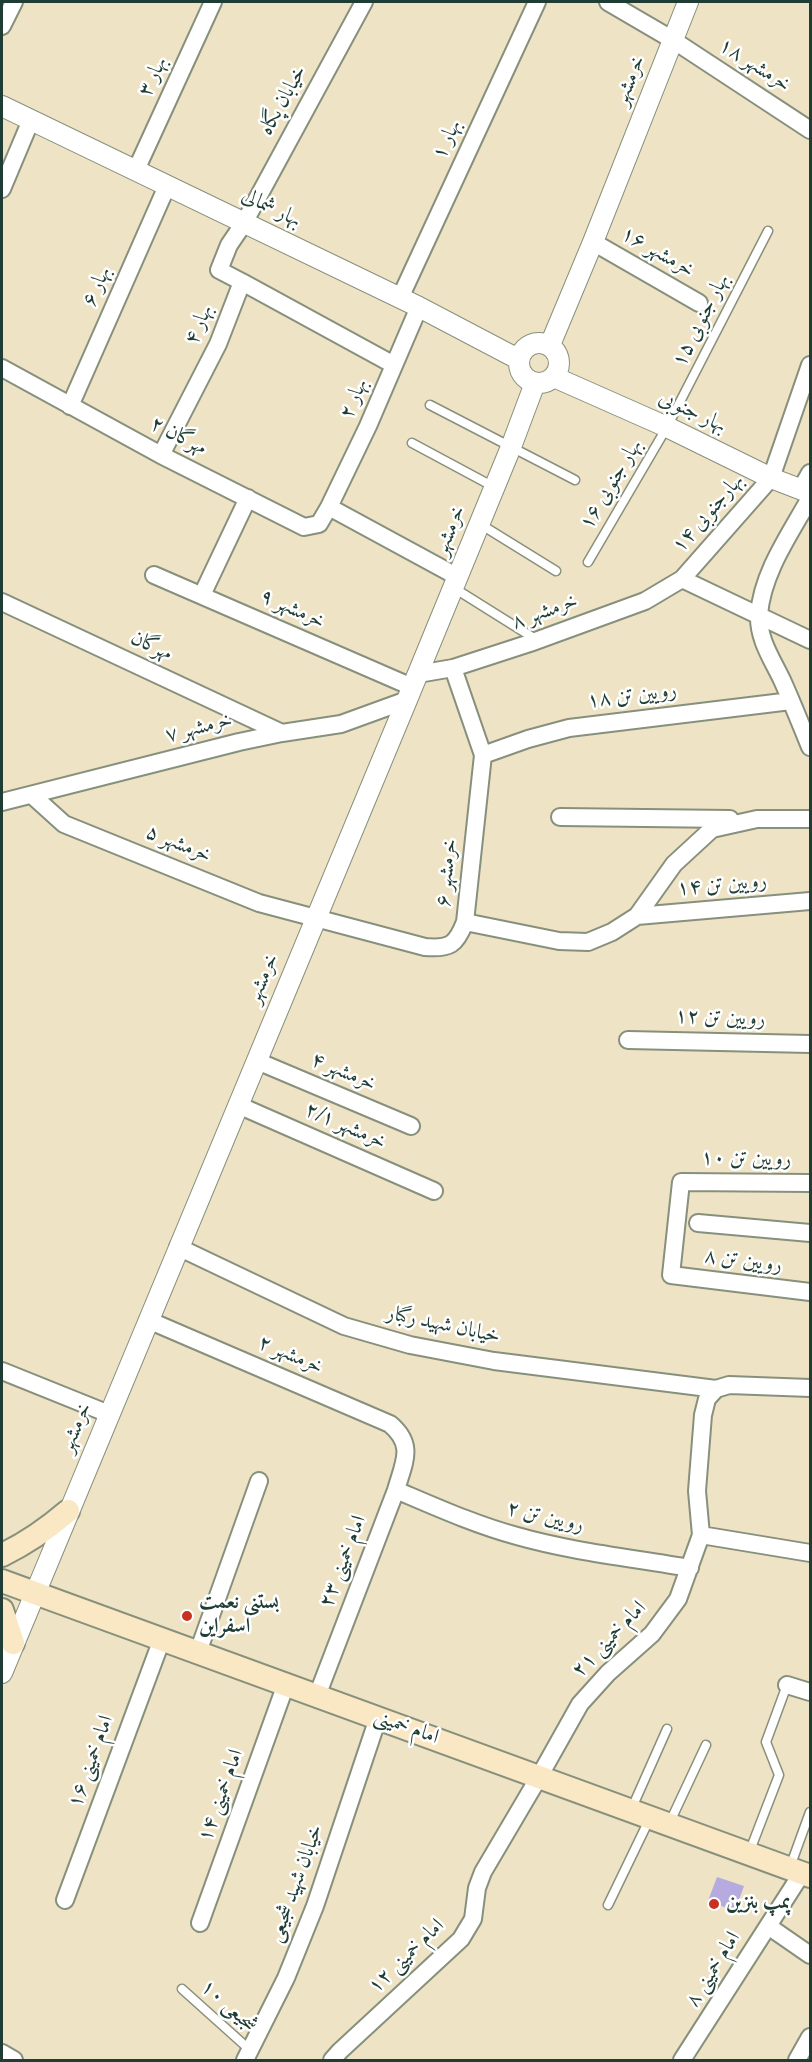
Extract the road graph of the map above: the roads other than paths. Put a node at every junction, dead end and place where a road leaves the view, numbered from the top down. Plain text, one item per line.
1 (14, 2) edge
2 (213, 2) edge
3 (364, 2) edge
4 (537, 2) edge
5 (608, 2) edge
6 (688, 2) edge
7 (2, 26) edge
8 (673, 40) junction
9 (2, 106) edge
10 (31, 120) junction
11 (810, 130) edge
12 (136, 170) junction
13 (167, 186) junction
14 (2, 189) edge
15 (244, 223) junction
16 (768, 231) dead end
17 (593, 242) junction
18 (242, 282) junction
19 (400, 298) junction
20 (699, 303) dead end
21 (419, 307) junction
22 (550, 345) junction
23 (518, 359) junction
24 (394, 365) junction
25 (810, 365) edge
26 (2, 368) edge
27 (544, 380) junction
28 (430, 405) dead end
29 (70, 406) junction
30 (667, 427) junction
31 (411, 443) dead end
32 (511, 447) junction
33 (162, 455) junction
34 (771, 478) junction
35 (575, 480) dead end
36 (494, 488) junction
37 (808, 489) edge
38 (248, 498) junction
39 (329, 507) junction
40 (480, 524) junction
41 (588, 562) dead end
42 (556, 571) dead end
43 (154, 575) dead end
44 (682, 579) junction
45 (456, 582) junction
46 (202, 596) junction
47 (2, 602) edge
48 (759, 615) junction
49 (537, 640) junction
50 (810, 640) edge
51 (453, 668) junction
52 (412, 687) junction
53 (791, 701) junction
54 (282, 733) junction
55 (810, 747) edge
56 (483, 755) junction
57 (33, 796) junction
58 (2, 802) edge
59 (560, 817) dead end
60 (757, 819) junction
61 (810, 819) edge
62 (810, 901) edge
63 (638, 916) junction
64 (316, 919) junction
65 (465, 922) junction
66 (627, 1040) dead end
67 (810, 1044) edge
68 (257, 1060) junction
69 (238, 1105) junction
70 (411, 1126) dead end
71 (810, 1183) edge
72 (434, 1191) dead end
73 (698, 1223) dead end
74 (810, 1233) edge
75 (178, 1247) junction
76 (671, 1275) joint
77 (810, 1292) edge
78 (148, 1320) junction
79 (2, 1371) edge
80 (810, 1388) edge
81 (716, 1389) junction
82 (109, 1414) junction
83 (406, 1443) joint
84 (260, 1481) dead end
85 (396, 1490) junction
86 (68, 1511) junction
87 (701, 1535) junction
88 (810, 1553) edge
89 (2, 1555) edge
90 (690, 1568) junction
91 (2, 1581) edge
92 (34, 1593) junction
93 (2, 1610) edge
94 (162, 1639) junction
95 (13, 1643) junction
96 (198, 1652) junction
97 (2, 1673) edge
98 (286, 1684) junction
99 (787, 1685) joint
100 (810, 1692) edge
101 (317, 1696) junction
102 (378, 1718) junction
103 (667, 1730) dead end
104 (706, 1745) dead end
105 (539, 1777) junction
106 (810, 1812) edge
107 (650, 1817) junction
108 (749, 1853) junction
109 (801, 1872) edge
110 (65, 1900) dead end
111 (608, 1905) dead end
112 (200, 1923) dead end
113 (768, 1926) junction
114 (810, 1954) edge
115 (182, 1989) dead end
116 (810, 2037) edge
117 (2, 2053) edge
118 (248, 2056) edge
119 (14, 2061) edge
120 (332, 2061) edge
121 (682, 2061) edge
122 (796, 2061) edge

1 - 7 street
2 - 12 street, بهار ۳
3 - 15 street, خیابان پگاه
4 - 19 street, بهار ۱
5 - 8 street, خرمشهر ۱۸
6 - 8 street, خرمشهر
8 - 11 street, خرمشهر ۱۸
8 - 17 street, خرمشهر
9 - 10 street, بهار شمالی
10 - 12 street, بهار شمالی
10 - 14 street
12 - 13 street, بهار شمالی
13 - 15 street, بهار شمالی
13 - 29 street, بهار ۶
15 - 18 street
15 - 19 street, بهار شمالی
16 - 30 lane, بهار جنوبی ۱۵
17 - 20 street, خرمشهر ۱۶
17 - 22 street, خرمشهر
18 - 24 street
18 - 33 street, بهار ۴
19 - 21 street, بهار شمالی
21 - 23 street, بهار شمالی
21 - 24 street, بهار ۲
22 - 23 street
22 - 27 street
23 - 27 street
24 - 39 street, بهار ۲
25 - 34 street
26 - 29 street, مهرگان ۲
27 - 30 street, بهار جنوبی
27 - 32 street, خرمشهر
28 - 32 lane
29 - 33 street, مهرگان ۲
30 - 34 street, بهار جنوبی
30 - 41 lane, بهار جنوبی ۱۶
31 - 36 lane
32 - 35 lane
32 - 36 street, خرمشهر
33 - 38 street, مهرگان ۲
34 - 37 street, بهار جنوبی
34 - 44 street, بهارجنوبی ۱۴
36 - 40 street, خرمشهر
37 - 48 street
38 - 39 street, مهرگان ۲
38 - 46 street
39 - 45 street
40 - 42 lane
40 - 45 street, خرمشهر
43 - 46 street, خرمشهر ۹
44 - 48 street
44 - 49 street, خرمشهر ۸
45 - 49 lane
45 - 52 street, خرمشهر
46 - 52 street, خرمشهر ۹
47 - 54 street, مهرگان
48 - 50 street
48 - 53 street
49 - 51 street, خرمشهر ۸
51 - 52 street, خرمشهر ۸
51 - 56 street, خرمشهر ۶
52 - 54 street, خرمشهر ۷
52 - 64 street, خرمشهر
53 - 55 street
53 - 56 street, رویین تن ۱۸
54 - 57 street, خرمشهر ۷
56 - 65 street, خرمشهر ۶
57 - 58 street, خرمشهر ۷
57 - 64 street, خرمشهر ۵
59 - 60 street
60 - 61 street
60 - 63 street
62 - 63 street, رویین تن ۱۴
63 - 65 street
64 - 65 street, خرمشهر ۶
64 - 68 street, خرمشهر
66 - 67 street, رویین تن ۱۲
68 - 69 street, خرمشهر
68 - 70 street, خرمشهر ۴
69 - 72 street, خرمشهر ۲/۱
69 - 75 street, خرمشهر
71 - 76 street, رویین تن ۱۰
73 - 74 street
75 - 78 street, خرمشهر
75 - 81 street, خیابان شهید رگبار
76 - 77 street, رویین تن ۸
78 - 82 street, خرمشهر
78 - 83 street, خرمشهر ۲
79 - 82 street
80 - 81 street, خیابان شهید رگبار
81 - 87 street, امام خمینی ۲۱
82 - 86 street, خرمشهر
83 - 85 street, امام خمینی ۲۳
84 - 96 street
85 - 90 street, رویین تن ۲
85 - 101 street, امام خمینی ۲۳
86 - 89 main road
86 - 92 street, خرمشهر
87 - 88 street
87 - 90 street, امام خمینی ۲۱
90 - 105 street, امام خمینی ۲۱
91 - 92 main road, امام خمینی
92 - 94 main road, امام خمینی
92 - 95 street, خرمشهر
93 - 95 main road
94 - 96 main road, امام خمینی
94 - 110 street, امام خمینی ۱۶
95 - 97 street, خرمشهر
96 - 98 main road, امام خمینی
98 - 101 main road, امام خمینی
98 - 112 street, امام خمینی ۱۴
99 - 100 street
99 - 108 lane
101 - 102 main road, امام خمینی
102 - 105 main road, امام خمینی
102 - 118 street, خیابان شهید شجیعی
103 - 107 lane
104 - 107 lane
105 - 107 main road, امام خمینی
105 - 120 street, امام خمینی ۱۲
106 - 109 lane
107 - 108 main road, امام خمینی
107 - 111 lane
108 - 109 main road, امام خمینی
109 - 113 street, امام خمینی ۸
113 - 114 street
113 - 121 street, امام خمینی ۸
115 - 118 lane, شجیعی ۱۰
116 - 122 street
117 - 119 street

